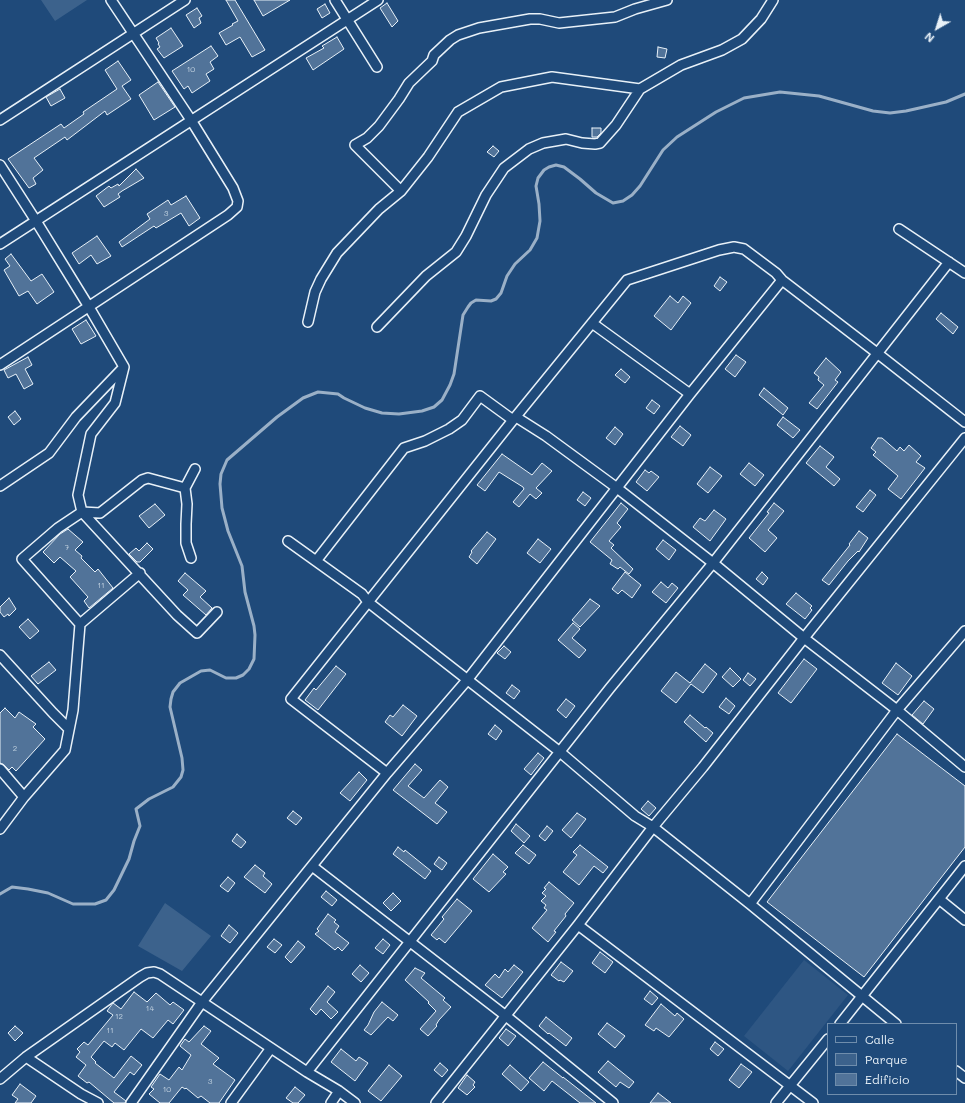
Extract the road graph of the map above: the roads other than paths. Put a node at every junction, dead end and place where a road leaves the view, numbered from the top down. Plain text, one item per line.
1 (112, 0) edge
2 (185, 0) edge
3 (335, 0) edge
4 (378, 0) edge
5 (667, 0) edge
6 (773, 0) edge
7 (347, 20) junction
8 (133, 33) junction
9 (377, 67) dead end
10 (640, 89) junction
11 (0, 120) edge
12 (191, 120) junction
13 (0, 165) edge
14 (401, 190) junction
15 (36, 221) junction
16 (899, 229) dead end
17 (0, 244) edge
18 (949, 262) junction
19 (965, 273) edge
20 (782, 280) junction
21 (89, 307) junction
22 (308, 322) dead end
23 (592, 324) junction
24 (377, 327) dead end
25 (877, 353) junction
26 (0, 365) edge
27 (124, 367) junction
28 (690, 394) junction
29 (515, 419) junction
30 (965, 422) edge
31 (965, 438) edge
32 (195, 469) dead end
33 (0, 486) edge
34 (185, 488) junction
35 (617, 488) junction
36 (82, 512) junction
37 (288, 541) dead end
38 (191, 558) dead end
39 (316, 561) junction
40 (713, 563) junction
41 (140, 573) junction
42 (368, 602) junction
43 (217, 612) dead end
44 (80, 624) junction
45 (965, 632) edge
46 (804, 638) junction
47 (0, 654) edge
48 (468, 679) junction
49 (897, 710) junction
50 (69, 728) junction
51 (560, 752) junction
52 (965, 767) edge
53 (0, 769) edge
54 (387, 773) junction
55 (24, 797) junction
56 (653, 827) junction
57 (0, 829) edge
58 (312, 866) junction
59 (965, 866) edge
60 (939, 899) junction
61 (750, 904) junction
62 (965, 920) edge
63 (578, 924) junction
64 (410, 942) junction
65 (861, 997) junction
66 (202, 1002) junction
67 (506, 1016) junction
68 (841, 1023) edge
69 (895, 1023) edge
70 (827, 1040) edge
71 (271, 1048) junction
72 (26, 1057) junction
73 (307, 1072) junction
74 (957, 1072) edge
75 (965, 1078) edge
76 (0, 1080) edge
77 (791, 1086) junction
78 (339, 1091) junction
79 (98, 1103) edge
80 (130, 1103) edge
81 (231, 1103) edge
82 (331, 1103) edge
83 (355, 1103) edge
84 (436, 1103) edge
85 (613, 1103) edge
86 (776, 1103) edge
87 (812, 1103) edge

1 - 8 street
2 - 8 street
3 - 7 street
4 - 7 street
5 - 14 street
6 - 10 street
7 - 9 street
7 - 12 street
8 - 11 street
8 - 12 street
10 - 14 street
10 - 24 street
12 - 15 street
12 - 21 street
13 - 15 street
14 - 22 street
15 - 17 street
15 - 21 street
16 - 18 street
18 - 19 street
18 - 25 street
20 - 23 street
20 - 25 street
20 - 28 street
21 - 26 street
21 - 27 street
23 - 28 street
23 - 29 street
25 - 30 street
25 - 40 street
27 - 33 street
27 - 36 street
28 - 35 street
29 - 35 street
29 - 39 street
29 - 42 street
31 - 46 street
32 - 34 street
34 - 36 street
34 - 38 street
35 - 40 street
35 - 48 street
36 - 41 street
36 - 44 street
37 - 39 street
39 - 42 street
40 - 46 street
40 - 51 street
41 - 43 street
41 - 44 street
42 - 48 street
42 - 54 street
44 - 50 street
45 - 49 street
46 - 49 street
46 - 56 street
47 - 50 street
48 - 51 street
48 - 54 street
49 - 52 street
49 - 61 street
50 - 55 street
51 - 56 street
51 - 64 street
53 - 55 street
54 - 58 street
55 - 57 street
56 - 61 street
56 - 63 street
58 - 64 street
58 - 66 street
59 - 60 street
60 - 62 street
60 - 65 street
61 - 65 street
63 - 67 street
63 - 77 street
64 - 67 street
64 - 73 street
65 - 68 street
65 - 69 street
66 - 71 street
66 - 72 street
66 - 80 street
67 - 84 street
67 - 85 street
70 - 77 street
71 - 73 street
71 - 81 street
72 - 76 street
72 - 79 street
73 - 78 street
74 - 75 street
77 - 86 street
77 - 87 street
78 - 82 street
78 - 83 street

